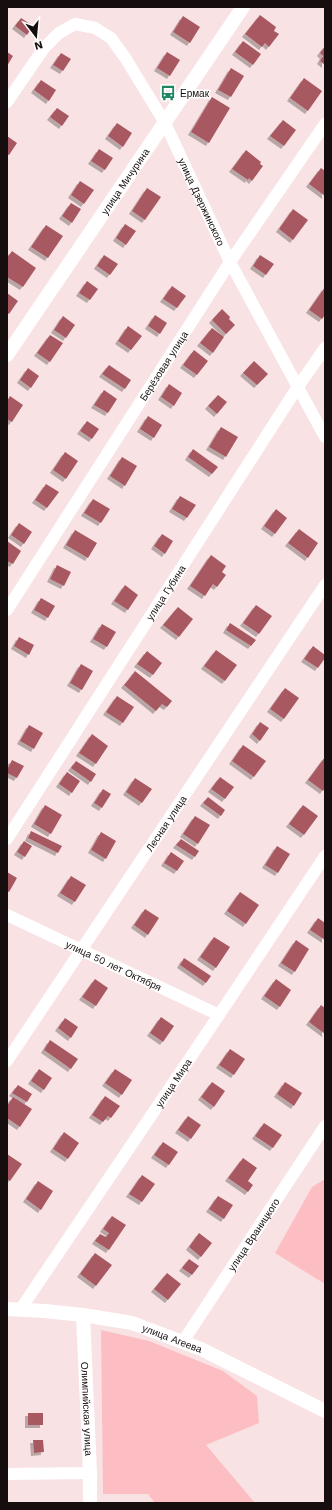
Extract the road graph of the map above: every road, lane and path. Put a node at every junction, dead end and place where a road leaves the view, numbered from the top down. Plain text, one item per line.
1 (243, 7) edge
2 (7, 102) edge
3 (165, 123) junction
4 (325, 124) edge
5 (230, 262) junction
6 (325, 348) edge
7 (7, 355) edge
8 (297, 388) junction
9 (325, 437) edge
10 (325, 585) edge
11 (7, 610) edge
12 (7, 839) edge
13 (325, 856) edge
14 (7, 915) edge
15 (81, 949) junction
16 (219, 1015) junction
17 (7, 1061) edge
18 (325, 1126) edge
19 (13, 1310) edge
20 (83, 1315) junction
21 (182, 1342) junction
22 (325, 1411) edge
23 (7, 1474) edge
24 (90, 1474) junction
25 (90, 1503) edge

1 - 3 street, улица Мичурина
2 - 3 street, улица Дзержинского
3 - 5 street, улица Дзержинского
3 - 7 street, улица Мичурина
4 - 5 street, Берёзовая улица
5 - 8 street, улица Дзержинского
5 - 11 street, Берёзовая улица
6 - 8 street, улица Губина
8 - 9 street, улица Дзержинского
8 - 12 street, улица Губина
10 - 15 street, Лесная улица
13 - 16 street, улица Мира
14 - 15 street, улица 50 лет Октября
15 - 16 street, улица 50 лет Октября
15 - 17 street, Лесная улица
16 - 19 street, улица Мира
18 - 21 street, улица Враницкого
19 - 20 street, улица Агеева
20 - 21 street, улица Агеева
20 - 24 street, Олимпийская улица
21 - 22 street, улица Агеева
23 - 24 street
24 - 25 street, Олимпийская улица

